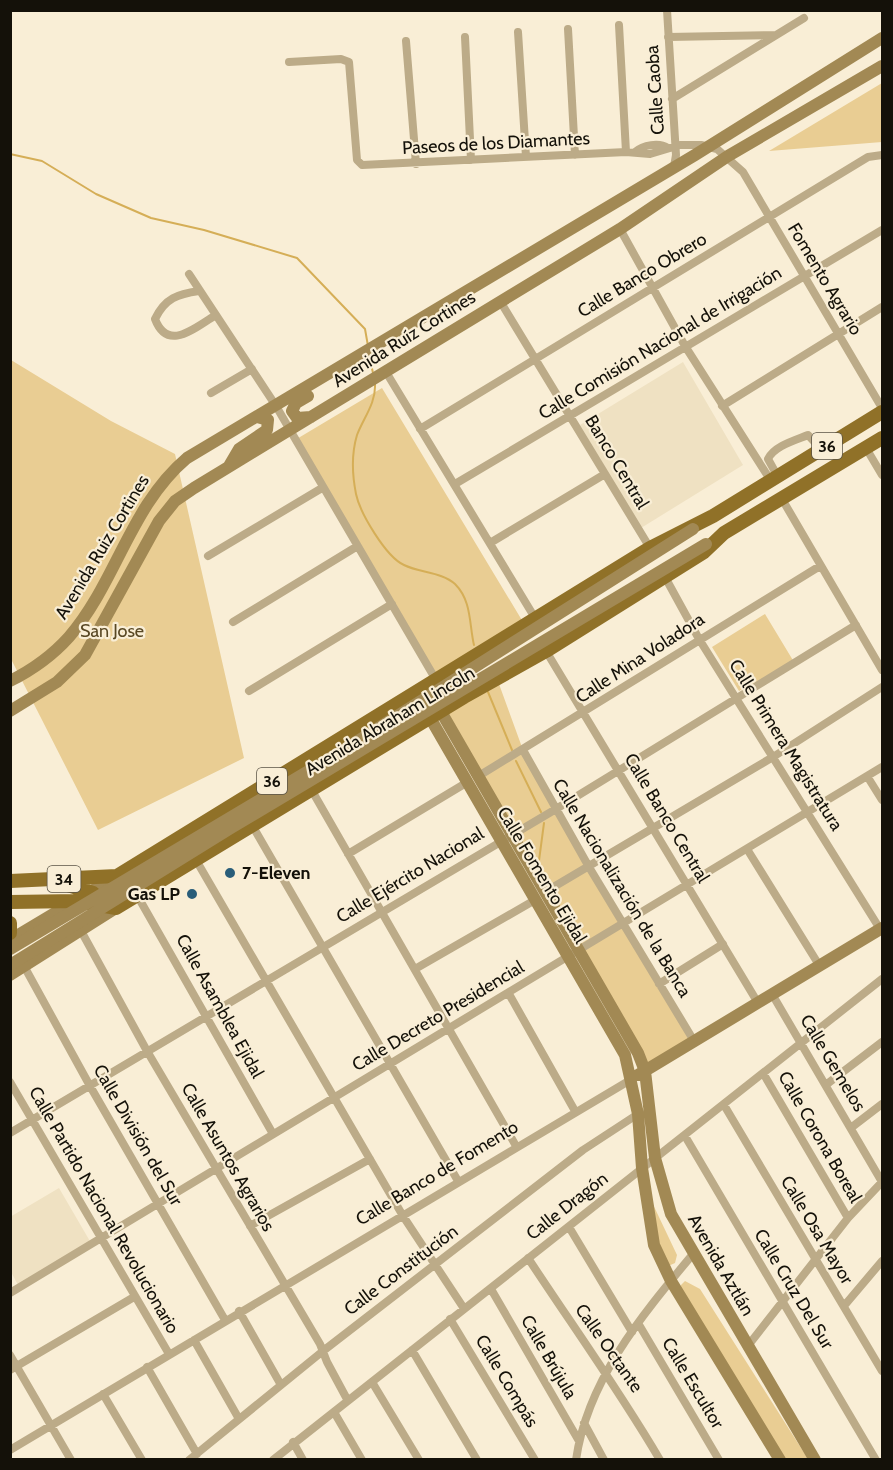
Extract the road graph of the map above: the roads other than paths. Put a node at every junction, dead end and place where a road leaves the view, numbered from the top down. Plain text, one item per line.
1 (667, 10) edge
2 (804, 18) dead end
3 (619, 26) dead end
4 (568, 29) dead end
5 (518, 32) dead end
6 (777, 35) junction
7 (465, 37) dead end
8 (668, 37) junction
9 (882, 38) edge
10 (406, 41) dead end
11 (289, 62) dead end
12 (882, 66) edge
13 (672, 99) junction
14 (707, 146) junction
15 (672, 147) junction
16 (631, 152) junction
17 (575, 155) junction
18 (882, 155) edge
19 (728, 156) junction
20 (526, 157) junction
21 (471, 160) junction
22 (416, 164) junction
23 (674, 167) junction
24 (770, 218) junction
25 (620, 229) junction
26 (882, 230) edge
27 (189, 274) dead end
28 (804, 276) junction
29 (652, 288) junction
30 (200, 291) junction
31 (500, 301) junction
32 (882, 307) edge
33 (216, 315) junction
34 (838, 334) junction
35 (685, 346) junction
36 (534, 358) junction
37 (353, 360) junction
38 (252, 369) junction
39 (386, 372) junction
40 (211, 393) dead end
41 (276, 406) junction
42 (722, 406) junction
43 (882, 410) edge
44 (312, 416) junction
45 (570, 416) junction
46 (257, 417) junction
47 (420, 429) junction
48 (290, 430) junction
49 (882, 438) edge
50 (866, 448) junction
51 (822, 450) junction
52 (196, 452) joint
53 (228, 467) junction
54 (605, 474) junction
55 (882, 475) edge
56 (774, 479) junction
57 (454, 484) junction
58 (322, 488) junction
59 (782, 499) junction
60 (713, 516) junction
61 (724, 533) junction
62 (490, 543) junction
63 (356, 547) junction
64 (650, 548) junction
65 (208, 556) dead end
66 (820, 566) junction
67 (665, 578) junction
68 (392, 604) junction
69 (535, 618) junction
70 (233, 622) dead end
71 (856, 625) junction
72 (699, 639) junction
73 (546, 651) junction
74 (882, 670) edge
75 (449, 671) junction
76 (10, 681) edge
77 (426, 686) junction
78 (882, 687) edge
79 (249, 691) dead end
80 (464, 697) junction
81 (736, 698) junction
82 (10, 711) edge
83 (586, 712) junction
84 (436, 715) junction
85 (523, 750) junction
86 (773, 756) junction
87 (882, 767) edge
88 (620, 770) junction
89 (867, 777) junction
90 (471, 780) junction
91 (311, 789) junction
92 (882, 800) edge
93 (556, 809) junction
94 (810, 813) junction
95 (252, 825) junction
96 (654, 828) junction
97 (505, 837) junction
98 (747, 849) junction
99 (348, 854) junction
100 (196, 860) junction
101 (589, 867) junction
102 (117, 876) junction
103 (47, 879) junction
104 (10, 881) edge
105 (688, 885) junction
106 (93, 892) junction
107 (137, 895) junction
108 (540, 896) junction
109 (33, 901) junction
110 (78, 901) junction
111 (10, 902) edge
112 (110, 910) junction
113 (381, 910) junction
114 (60, 912) junction
115 (10, 923) edge
116 (624, 925) junction
117 (80, 929) junction
118 (881, 929) edge
119 (26, 932) junction
120 (10, 933) edge
121 (10, 940) edge
122 (723, 944) junction
123 (323, 947) junction
124 (10, 949) edge
125 (42, 954) junction
126 (574, 954) junction
127 (10, 965) edge
128 (819, 965) junction
129 (24, 966) junction
130 (415, 969) junction
131 (10, 975) edge
132 (882, 979) edge
133 (266, 981) junction
134 (659, 984) junction
135 (509, 994) junction
136 (772, 994) junction
137 (758, 1003) junction
138 (206, 1016) junction
139 (450, 1028) junction
140 (694, 1041) junction
141 (802, 1041) junction
142 (882, 1042) edge
143 (147, 1051) junction
144 (390, 1063) junction
145 (645, 1071) junction
146 (763, 1073) junction
147 (632, 1079) junction
148 (10, 1082) edge
149 (827, 1084) junction
150 (90, 1086) junction
151 (334, 1098) junction
152 (882, 1104) edge
153 (724, 1105) junction
154 (574, 1111) junction
155 (638, 1114) junction
156 (32, 1120) junction
157 (852, 1127) junction
158 (10, 1133) edge
159 (273, 1134) junction
160 (685, 1136) junction
161 (516, 1146) junction
162 (656, 1158) junction
163 (370, 1159) junction
164 (216, 1168) junction
165 (642, 1168) junction
166 (458, 1181) junction
167 (882, 1182) edge
168 (158, 1203) junction
169 (403, 1216) junction
170 (848, 1218) junction
171 (250, 1226) junction
172 (569, 1227) junction
173 (100, 1239) junction
174 (693, 1254) junction
175 (528, 1258) junction
176 (816, 1258) junction
177 (435, 1266) junction
178 (881, 1267) edge
179 (671, 1281) junction
180 (283, 1285) junction
181 (491, 1289) junction
182 (10, 1293) edge
183 (134, 1297) junction
184 (781, 1301) junction
185 (844, 1306) junction
186 (463, 1308) junction
187 (238, 1311) junction
188 (450, 1319) junction
189 (225, 1320) junction
190 (638, 1323) junction
191 (632, 1332) junction
192 (194, 1340) junction
193 (747, 1347) junction
194 (412, 1350) junction
195 (323, 1351) junction
196 (168, 1354) junction
197 (10, 1355) edge
198 (147, 1367) junction
199 (14, 1368) edge
200 (882, 1371) edge
201 (605, 1374) junction
202 (372, 1382) junction
203 (281, 1385) junction
204 (103, 1394) junction
205 (348, 1401) junction
206 (334, 1412) junction
207 (239, 1419) junction
208 (584, 1423) junction
209 (51, 1424) junction
210 (579, 1441) junction
211 (294, 1442) junction
212 (10, 1450) edge
213 (193, 1457) edge
214 (71, 1460) edge
215 (142, 1460) edge
216 (273, 1460) edge
217 (303, 1460) edge
218 (362, 1460) edge
219 (419, 1460) edge
220 (477, 1460) edge
221 (536, 1460) edge
222 (576, 1460) edge
223 (604, 1460) edge
224 (660, 1460) edge
225 (719, 1460) edge
226 (780, 1460) edge
227 (815, 1460) edge
228 (876, 1460) edge

1 - 8 street, Calle Caoba
2 - 6 street
3 - 16 street
4 - 17 street
5 - 20 street
6 - 8 street
6 - 13 street
7 - 21 street
8 - 13 street, Calle Caoba
9 - 14 main road, Avenida Ruíz Cortines
10 - 22 street
11 - 22 street, Paseos de los Diamantes
12 - 19 main road, Avenida Ruíz Cortines
13 - 15 street, Calle Caoba
14 - 15 street, Paseos de los Diamantes
14 - 19 street, Fomento Agrario
14 - 23 main road, Avenida Ruíz Cortines
15 - 16 street, Paseos de los Diamantes
15 - 23 street, Calle Caoba
16 - 17 street, Paseos de los Diamantes
17 - 20 street, Paseos de los Diamantes
18 - 24 street, Calle Banco Obrero
19 - 24 street, Fomento Agrario
19 - 25 main road, Avenida Ruíz Cortines
20 - 21 street, Paseos de los Diamantes
21 - 22 street, Paseos de los Diamantes
23 - 37 main road, Avenida Ruíz Cortines
24 - 28 street, Fomento Agrario
24 - 29 street, Calle Banco Obrero
25 - 29 street
25 - 31 main road, Avenida Ruíz Cortines
26 - 28 street, Calle Comisión Nacional de Irrigación
27 - 30 street
28 - 34 street, Fomento Agrario
28 - 35 street, Calle Comisión Nacional de Irrigación
29 - 35 street
29 - 36 street, Calle Banco Obrero
30 - 33 street
30 - 33 street
31 - 36 street, Banco Central
31 - 39 main road, Avenida Ruíz Cortines
32 - 34 street
33 - 38 street
34 - 42 street
34 - 43 street, Fomento Agrario
35 - 42 street
35 - 45 street, Calle Comisión Nacional de Irrigación
36 - 45 street, Banco Central
36 - 47 street, Calle Banco Obrero
37 - 41 main road, Avenida Ruíz Cortines
37 - 44 main road
38 - 40 street
38 - 41 street
39 - 44 main road, Avenida Ruíz Cortines
39 - 47 street
41 - 46 main road, Avenida Ruíz Cortines
41 - 48 street
42 - 56 street
43 - 51 main road, Avenida Abraham Lincoln / 36
44 - 48 main road, Avenida Ruíz Cortines
45 - 54 street, Banco Central
45 - 57 street, Calle Comisión Nacional de Irrigación
46 - 52 main road, Avenida Ruíz Cortines
46 - 53 main road
47 - 57 street
48 - 53 main road, Avenida Ruíz Cortines
48 - 58 street
49 - 50 main road, 36
50 - 55 street
50 - 59 main road, 36
51 - 56 main road, Avenida Abraham Lincoln / 36
51 - 56 street
52 - 76 main road, Avenida Ruiz Cortines
53 - 82 main road, Avenida Ruíz Cortines
54 - 62 street
54 - 64 street, Banco Central
56 - 60 main road, Avenida Abraham Lincoln / 36
57 - 62 street
58 - 63 street
58 - 65 street
59 - 61 main road, 36
59 - 66 street
60 - 64 main road, Avenida Abraham Lincoln / 36
60 - 124 main road, Avenida Abraham Lincoln / 36, bridge
61 - 67 main road, Avenida Abraham Lincoln / 36
61 - 127 main road, 36, bridge
62 - 69 street
63 - 68 street
63 - 70 street
64 - 69 main road, Avenida Abraham Lincoln / 36
66 - 71 street
66 - 72 street, Calle Mina Voladora
67 - 72 street, Calle Primera Magistratura
67 - 73 main road, Avenida Abraham Lincoln / 36
68 - 77 street
68 - 79 street
69 - 75 main road, Avenida Abraham Lincoln / 36
71 - 74 street
71 - 81 street, Calle Ejército Nacional
72 - 81 street, Calle Primera Magistratura
72 - 83 street, Calle Mina Voladora
73 - 80 main road, Avenida Abraham Lincoln / 36
73 - 83 street, Calle Banco Central
75 - 77 main road, Avenida Abraham Lincoln / 36
75 - 80 main road
77 - 84 main road, Calle Fomento Ejidal
77 - 102 main road, Avenida Abraham Lincoln / 36
78 - 86 street
80 - 84 main road, Avenida Abraham Lincoln / 36
81 - 86 street, Calle Primera Magistratura
81 - 88 street, Calle Ejército Nacional
83 - 85 street, Calle Mina Voladora
83 - 88 street, Calle Banco Central
84 - 90 main road, Calle Fomento Ejidal
84 - 91 main road, Avenida Abraham Lincoln / 36
85 - 90 street, Calle Mina Voladora
85 - 93 street, Calle Nacionalización de la Banca
86 - 94 street, Calle Primera Magistratura
86 - 96 street
87 - 89 street, Calle Decreto Presidencial
88 - 93 street, Calle Ejército Nacional
88 - 96 street, Calle Banco Central
89 - 92 street
89 - 94 street, Calle Decreto Presidencial
90 - 97 main road, Calle Fomento Ejidal
90 - 99 street, Calle Mina Voladora
91 - 95 main road, Avenida Abraham Lincoln / 36
91 - 99 street
93 - 97 street, Calle Ejército Nacional
93 - 101 street, Calle Nacionalización de la Banca
94 - 98 street, Calle Decreto Presidencial
94 - 118 street, Calle Primera Magistratura
95 - 100 main road, Avenida Abraham Lincoln / 36
95 - 123 street
96 - 101 street
96 - 105 street, Calle Banco Central
97 - 108 main road, Calle Fomento Ejidal
97 - 113 street, Calle Ejército Nacional
98 - 105 street, Calle Decreto Presidencial
98 - 128 street
99 - 113 street
100 - 107 main road, Avenida Abraham Lincoln / 36
100 - 133 street
101 - 108 street
101 - 116 street, Calle Nacionalización de la Banca
102 - 103 main road, 34
102 - 106 main road, Avenida Abraham Lincoln / 36
103 - 104 main road, 34
103 - 106 main road
105 - 116 street, Calle Decreto Presidencial
105 - 122 street, Calle Banco Central
106 - 110 main road, Avenida Abraham Lincoln / 36
106 - 112 main road
107 - 112 main road, Avenida Abraham Lincoln / 36
107 - 138 street, Calle Asamblea Ejidal
108 - 126 main road, Calle Fomento Ejidal
108 - 130 street
109 - 110 main road, 34
109 - 111 main road, 34
109 - 114 main road
110 - 112 main road, 34
110 - 114 main road, Avenida Abraham Lincoln / 36
112 - 117 main road, Avenida Abraham Lincoln / 36
113 - 123 street, Calle Ejército Nacional
113 - 130 street
114 - 117 main road
114 - 119 main road, Avenida Abraham Lincoln / 36
115 - 120 main road
116 - 126 street, Calle Decreto Presidencial
116 - 134 street, Calle Nacionalización de la Banca
117 - 125 main road, Avenida Abraham Lincoln / 36
117 - 143 street, Calle Asuntos Agrarios
118 - 128 main road, Calle Banco de Fomento
119 - 121 main road, Avenida Abraham Lincoln / 36
119 - 125 main road
122 - 134 street
122 - 137 street, Calle Banco Central
123 - 133 street, Calle Ejército Nacional
123 - 144 street
125 - 129 main road, Avenida Abraham Lincoln / 36
126 - 135 street, Calle Decreto Presidencial
126 - 145 main road, Calle Fomento Ejidal
126 - 147 main road, Calle Fomento Ejidal
128 - 136 main road, Calle Banco de Fomento
129 - 131 main road, Avenida Abraham Lincoln / 36
129 - 150 street, Calle División del Sur
130 - 139 street
132 - 141 street, Calle Dragón
133 - 138 street, Calle Ejército Nacional
133 - 151 street
134 - 140 street, Calle Nacionalización de la Banca
135 - 139 street, Calle Decreto Presidencial
135 - 154 street
136 - 137 main road, Calle Banco de Fomento
136 - 141 street, Calle Gemelos
137 - 140 main road, Calle Banco de Fomento
138 - 143 street, Calle Ejército Nacional
138 - 159 street, Calle Asamblea Ejidal
139 - 144 street, Calle Decreto Presidencial
139 - 161 street
140 - 145 main road, Calle Banco de Fomento
141 - 146 street, Calle Dragón
141 - 149 street, Calle Gemelos
142 - 149 street
143 - 150 street, Calle Ejército Nacional
143 - 164 street, Calle Asuntos Agrarios
144 - 151 street, Calle Decreto Presidencial
144 - 166 street
145 - 147 main road, Calle Banco de Fomento
145 - 162 main road, Avenida Aztlán
146 - 153 street, Calle Dragón
146 - 170 street, Calle Corona Boreal
147 - 154 street, Calle Banco de Fomento
147 - 155 main road
148 - 156 street, Calle Partido Nacional Revolucionario
149 - 157 street, Calle Gemelos
150 - 156 street, Calle Ejército Nacional
150 - 168 street, Calle División del Sur
151 - 159 street, Calle Decreto Presidencial
151 - 163 street
152 - 157 street
153 - 160 street, Calle Dragón
153 - 176 street, Calle Osa Mayor
154 - 161 street, Calle Banco de Fomento
155 - 165 main road
155 - 177 street, Calle Constitución
156 - 158 street, Calle Ejército Nacional
156 - 173 street, Calle Partido Nacional Revolucionario
157 - 167 street, Calle Gemelos
159 - 164 street, Calle Decreto Presidencial
160 - 162 street, Calle Dragón
160 - 184 street, Calle Cruz Del Sur
161 - 166 street, Calle Banco de Fomento
162 - 165 street, Calle Dragón
162 - 174 main road, Avenida Aztlán
163 - 169 street
163 - 171 street
164 - 168 street, Calle Decreto Presidencial
164 - 171 street, Calle Asuntos Agrarios
165 - 172 street, Calle Dragón
165 - 179 main road
166 - 169 street, Calle Banco de Fomento
167 - 170 street
168 - 173 street, Calle Decreto Presidencial
168 - 189 street, Calle División del Sur
169 - 177 street
169 - 180 street, Calle Banco de Fomento
170 - 176 street
171 - 180 street, Calle Asuntos Agrarios
172 - 175 street, Calle Dragón
172 - 191 street
173 - 182 street, Calle Decreto Presidencial
173 - 183 street, Calle Partido Nacional Revolucionario
174 - 179 street
174 - 193 main road, Avenida Aztlán
175 - 181 street, Calle Dragón
175 - 201 street, Calle Octante
176 - 184 street
176 - 185 street, Calle Osa Mayor
177 - 186 street
177 - 195 street, Calle Constitución
178 - 185 street
179 - 190 street
179 - 226 main road
180 - 187 street, Calle Banco de Fomento
180 - 195 street, Calle Asuntos Agrarios
181 - 186 street, Calle Dragón
181 - 210 street, Calle Brújula
183 - 196 street, Calle Partido Nacional Revolucionario
183 - 199 street
184 - 193 street
184 - 228 street, Calle Cruz Del Sur
185 - 200 street, Calle Osa Mayor
186 - 188 street, Calle Dragón
187 - 189 street, Calle Banco de Fomento
187 - 203 street
188 - 194 street, Calle Dragón
188 - 221 street, Calle Compás
189 - 192 street, Calle Banco de Fomento
190 - 191 street
190 - 225 street, Calle Escultor
191 - 201 street
192 - 196 street, Calle Banco de Fomento
192 - 207 street
193 - 227 main road, Avenida Aztlán
194 - 202 street, Calle Dragón
194 - 220 street
195 - 203 street, Calle Constitución
195 - 205 street, Calle Asuntos Agrarios
196 - 198 street, Calle Banco de Fomento
197 - 199 street
198 - 204 street, Calle Banco de Fomento
198 - 213 street
199 - 209 street
201 - 208 street
201 - 224 street, Calle Octante
202 - 205 street, Calle Dragón
202 - 219 street
203 - 207 street, Calle Constitución
204 - 209 street, Calle Banco de Fomento
204 - 215 street
205 - 206 street, Calle Dragón
206 - 211 street, Calle Dragón
206 - 218 street
207 - 213 street, Calle Constitución
208 - 210 street
208 - 223 street
209 - 212 street, Calle Banco de Fomento
209 - 214 street
210 - 222 street
211 - 216 street, Calle Dragón
211 - 217 street

